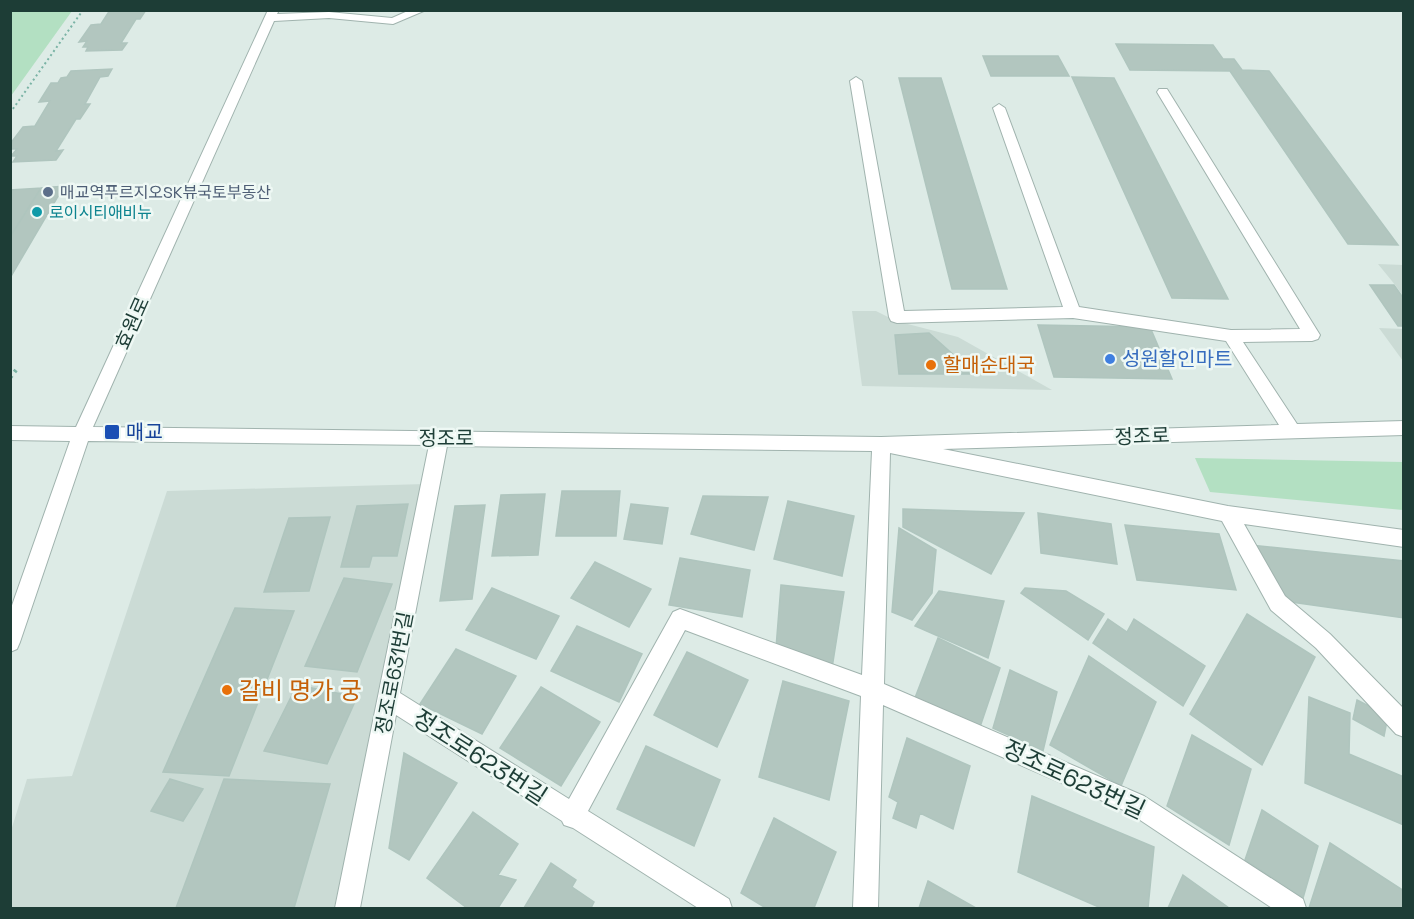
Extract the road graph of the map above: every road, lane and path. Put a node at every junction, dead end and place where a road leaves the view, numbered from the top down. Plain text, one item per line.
1 (83, 10) edge
2 (421, 10) edge
3 (272, 14) edge
4 (856, 81) dead end
5 (1163, 92) dead end
6 (999, 108) dead end
7 (10, 113) edge
8 (1073, 312) junction
9 (1231, 336) junction
10 (16, 370) dead end
11 (10, 378) edge
12 (1404, 428) edge
13 (1293, 432) junction
14 (10, 433) edge
15 (82, 433) junction
16 (441, 437) junction
17 (881, 444) junction
18 (1228, 514) junction
19 (1404, 539) edge
20 (10, 642) edge
21 (873, 690) junction
22 (389, 698) junction
23 (1404, 726) edge
24 (572, 817) junction
25 (347, 909) edge
26 (720, 909) edge
27 (865, 909) edge
28 (1294, 909) edge

1 - 7 path
2 - 3 street
3 - 15 street, 효원로
4 - 8 street
5 - 9 street
6 - 8 street
8 - 9 street
9 - 13 street
10 - 11 path
12 - 13 street, 정조로
13 - 17 street, 정조로
14 - 15 street, 정조로
15 - 16 street, 정조로
15 - 20 street, 효원로
16 - 17 street, 정조로
16 - 22 street, 정조로631번길
17 - 18 street, 정조로
17 - 21 street
18 - 19 street, 정조로
18 - 23 street
21 - 24 street, 정조로623번길
21 - 27 street
21 - 28 street, 정조로623번길
22 - 24 street, 정조로623번길
22 - 25 street, 정조로631번길
24 - 26 street, 정조로623번길

